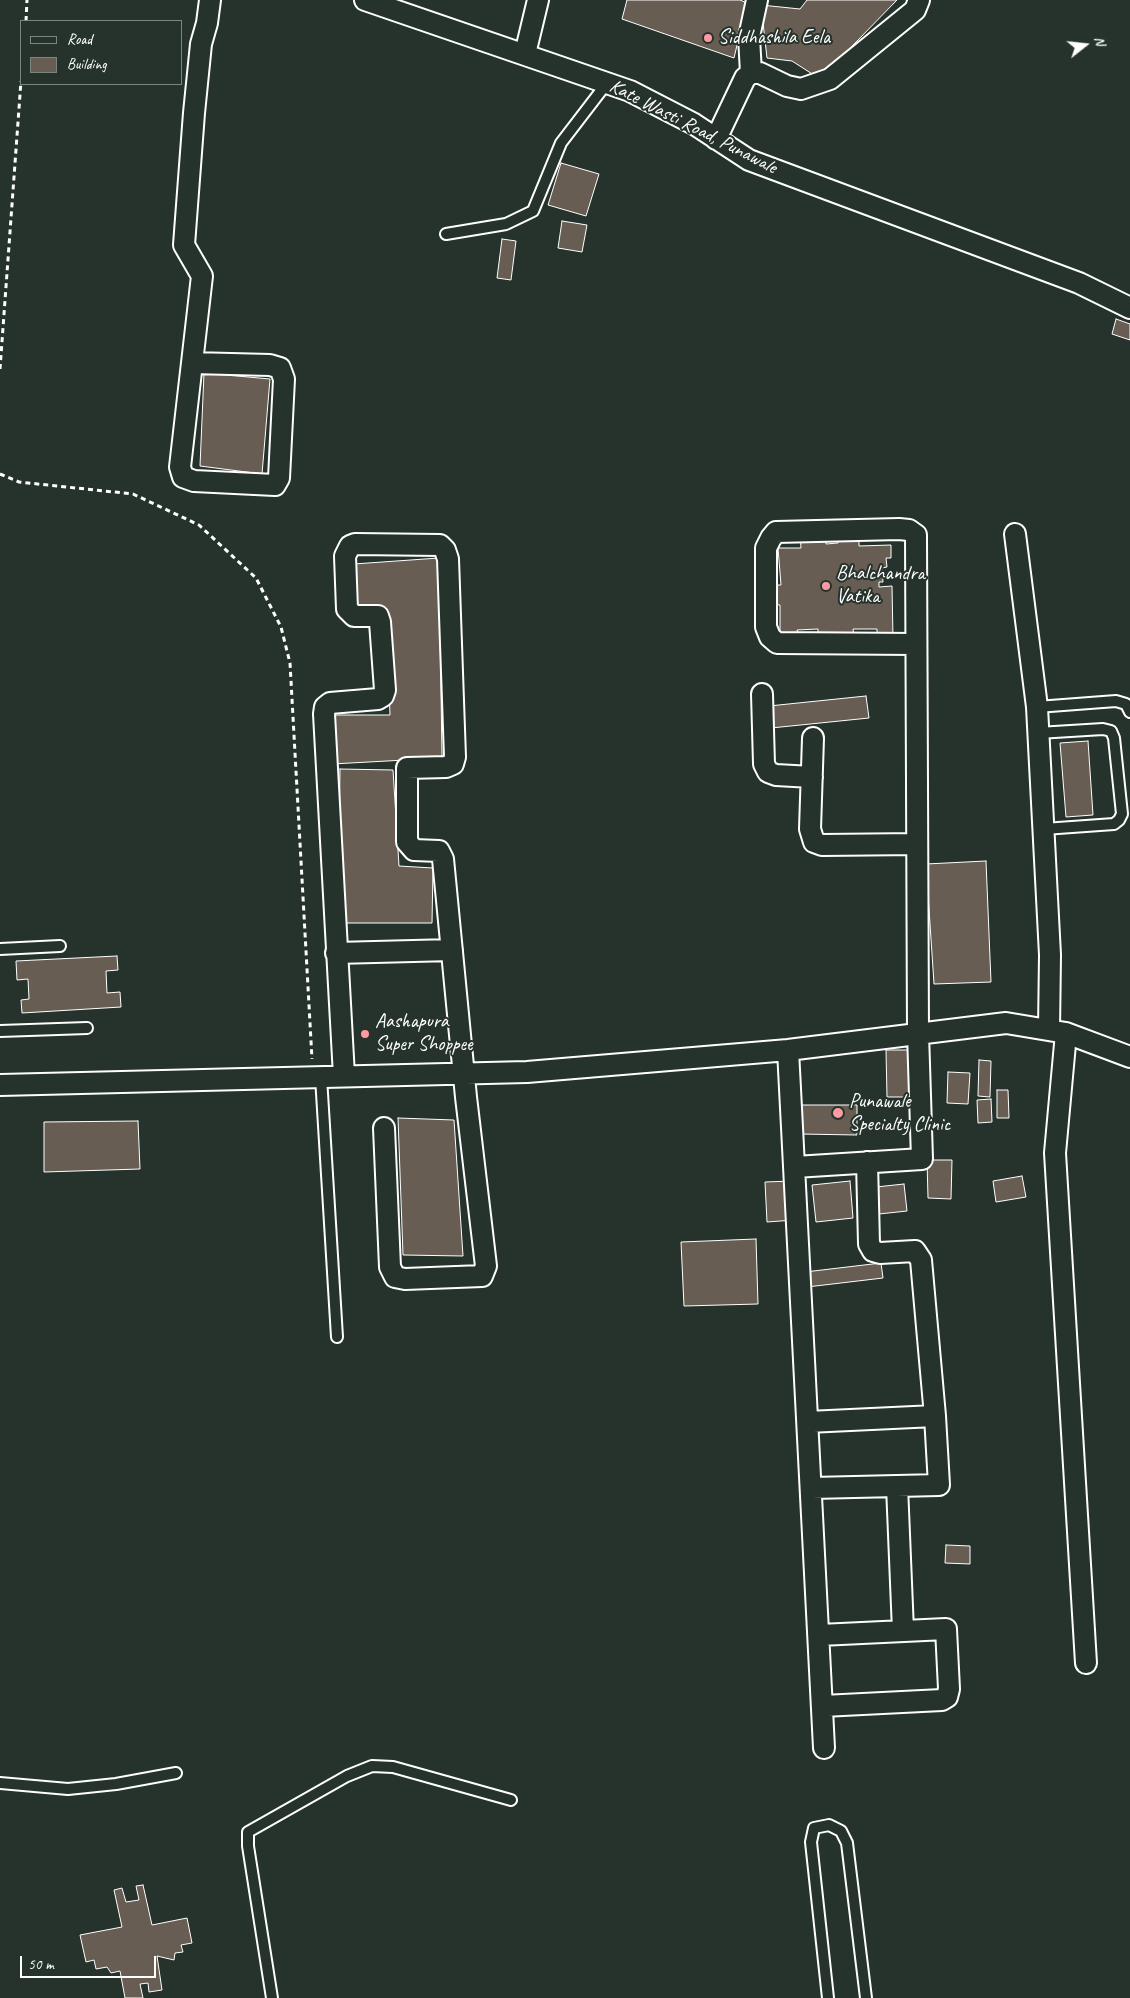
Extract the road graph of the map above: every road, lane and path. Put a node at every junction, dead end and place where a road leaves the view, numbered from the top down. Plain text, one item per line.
1 (27, 0) edge
2 (210, 0) edge
3 (365, 0) edge
4 (538, 0) edge
5 (757, 0) edge
6 (919, 0) edge
7 (397, 6) edge
8 (26, 20) edge
9 (524, 54) junction
10 (751, 73) junction
11 (607, 83) junction
12 (21, 85) edge
13 (716, 139) junction
14 (446, 234) dead end
15 (1130, 308) edge
16 (192, 363) junction
17 (0, 369) edge
18 (0, 474) edge
19 (1015, 534) dead end
20 (916, 644) junction
21 (762, 694) dead end
22 (1037, 707) junction
23 (1130, 712) edge
24 (1038, 733) junction
25 (813, 738) dead end
26 (812, 777) junction
27 (1044, 829) junction
28 (917, 844) junction
29 (60, 946) dead end
30 (0, 949) edge
31 (452, 950) junction
32 (336, 953) junction
33 (88, 1028) dead end
34 (0, 1031) edge
35 (1057, 1031) junction
36 (918, 1033) junction
37 (788, 1050) junction
38 (1130, 1057) edge
39 (464, 1073) junction
40 (344, 1076) junction
41 (317, 1077) junction
42 (0, 1085) edge
43 (384, 1128) dead end
44 (867, 1162) junction
45 (795, 1167) junction
46 (337, 1336) dead end
47 (935, 1416) junction
48 (808, 1422) junction
49 (897, 1486) junction
50 (812, 1488) junction
51 (903, 1631) junction
52 (820, 1634) junction
53 (1086, 1664) dead end
54 (823, 1706) junction
55 (824, 1748) dead end
56 (176, 1773) dead end
57 (0, 1783) edge
58 (511, 1800) dead end
59 (272, 1998) edge
60 (828, 1998) edge
61 (866, 1998) edge

1 - 8 path
2 - 16 street
3 - 7 street, Kate Wasti Road, Punawale
4 - 9 street
5 - 10 street
6 - 10 street
7 - 9 street, Kate Wasti Road, Punawale
9 - 11 street, Kate Wasti Road, Punawale
10 - 13 street
11 - 13 street, Kate Wasti Road, Punawale
11 - 14 lane
12 - 17 path
13 - 15 street, Kate Wasti Road, Punawale
16 - 16 street
18 - 41 path
19 - 22 street
20 - 20 street
20 - 28 street
21 - 26 street
22 - 23 lane
22 - 24 street
24 - 27 street
24 - 27 lane
25 - 26 street
26 - 28 street
27 - 35 street
28 - 36 street
29 - 30 lane
31 - 32 street
31 - 32 street
31 - 39 street
32 - 40 street
33 - 34 lane
35 - 36 street
35 - 38 street
35 - 53 street
36 - 37 street
36 - 44 street
37 - 39 street
37 - 45 street
39 - 40 street
39 - 43 street
40 - 41 street
41 - 42 street
41 - 46 lane
44 - 45 street
44 - 47 street
45 - 48 street
47 - 48 street
47 - 49 street
48 - 50 street
49 - 50 street
49 - 51 street
50 - 52 street
51 - 52 street
51 - 54 street
52 - 54 street
54 - 55 street
56 - 57 lane
58 - 59 lane
60 - 61 lane

